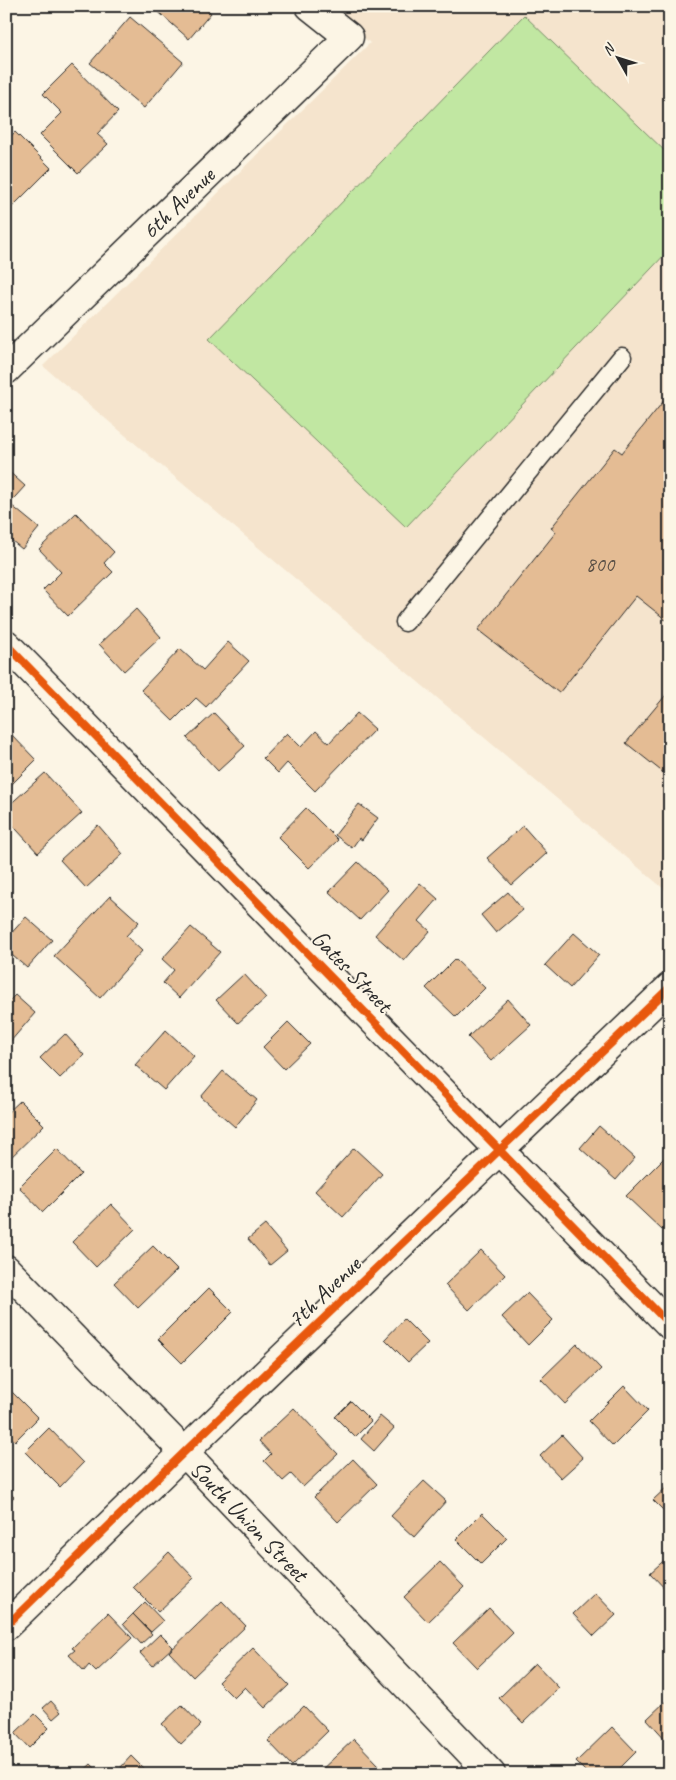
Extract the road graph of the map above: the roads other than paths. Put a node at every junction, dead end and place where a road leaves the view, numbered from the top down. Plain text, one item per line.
1 (310, 6) edge
2 (622, 357) dead end
3 (6, 370) edge
4 (405, 622) dead end
5 (6, 644) edge
6 (670, 987) edge
7 (500, 1150) junction
8 (6, 1269) edge
9 (670, 1325) edge
10 (184, 1452) junction
11 (6, 1626) edge
12 (491, 1774) edge

1 - 3 street, 6th Avenue
2 - 4 lane
5 - 7 street, Gates Street
6 - 7 street, 7th Avenue
7 - 9 street, Gates Street
7 - 10 street, 7th Avenue
8 - 10 street, South Union Street
10 - 11 street, 7th Avenue
10 - 12 street, South Union Street

